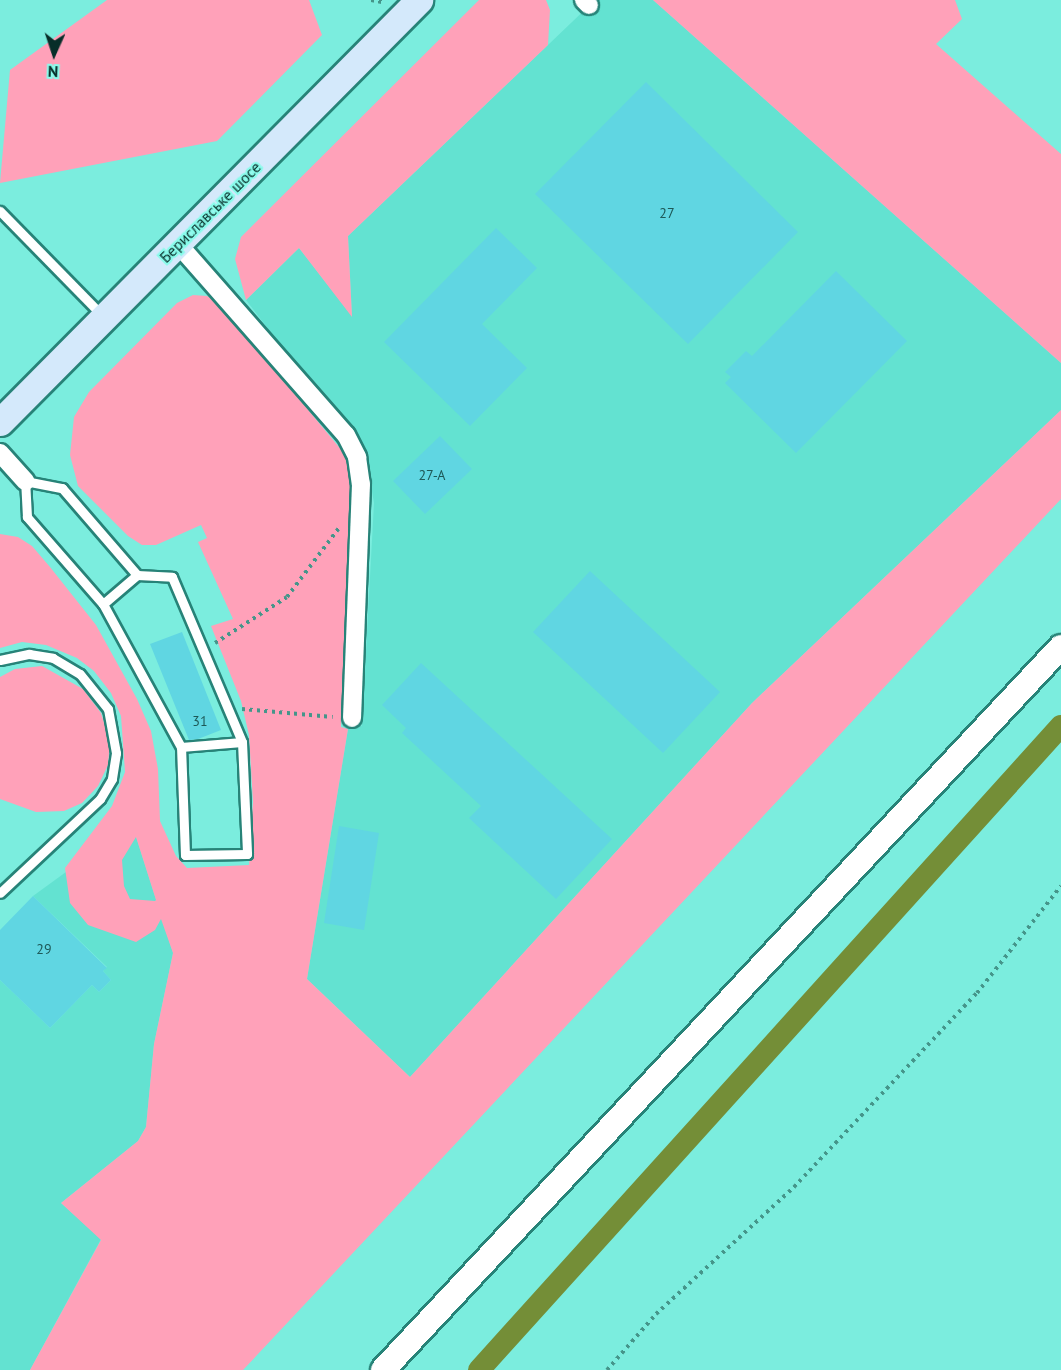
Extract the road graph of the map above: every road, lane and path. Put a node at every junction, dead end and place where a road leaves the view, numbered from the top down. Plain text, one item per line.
1 (419, 0) edge
2 (0, 211) edge
3 (178, 244) junction
4 (106, 318) junction
5 (0, 422) edge
6 (0, 453) edge
7 (25, 481) junction
8 (361, 501) junction
9 (137, 575) junction
10 (103, 604) junction
11 (1061, 647) edge
12 (202, 651) junction
13 (0, 660) edge
14 (227, 707) junction
15 (352, 718) joint
16 (242, 741) junction
17 (181, 747) junction
18 (1061, 886) edge
19 (0, 892) edge
20 (383, 1370) edge
21 (607, 1370) edge

1 - 3 main road, Бериславське шосе
2 - 4 lane
3 - 4 main road, Бериславське шосе
3 - 8 street
4 - 5 main road, Бериславське шосе
6 - 7 street
7 - 9 lane
7 - 10 lane
8 - 12 path
8 - 15 street
9 - 10 lane
9 - 12 lane
10 - 17 lane
11 - 20 street
12 - 14 lane
13 - 19 lane
14 - 15 path
14 - 16 lane
16 - 17 lane
16 - 17 lane
18 - 21 path

